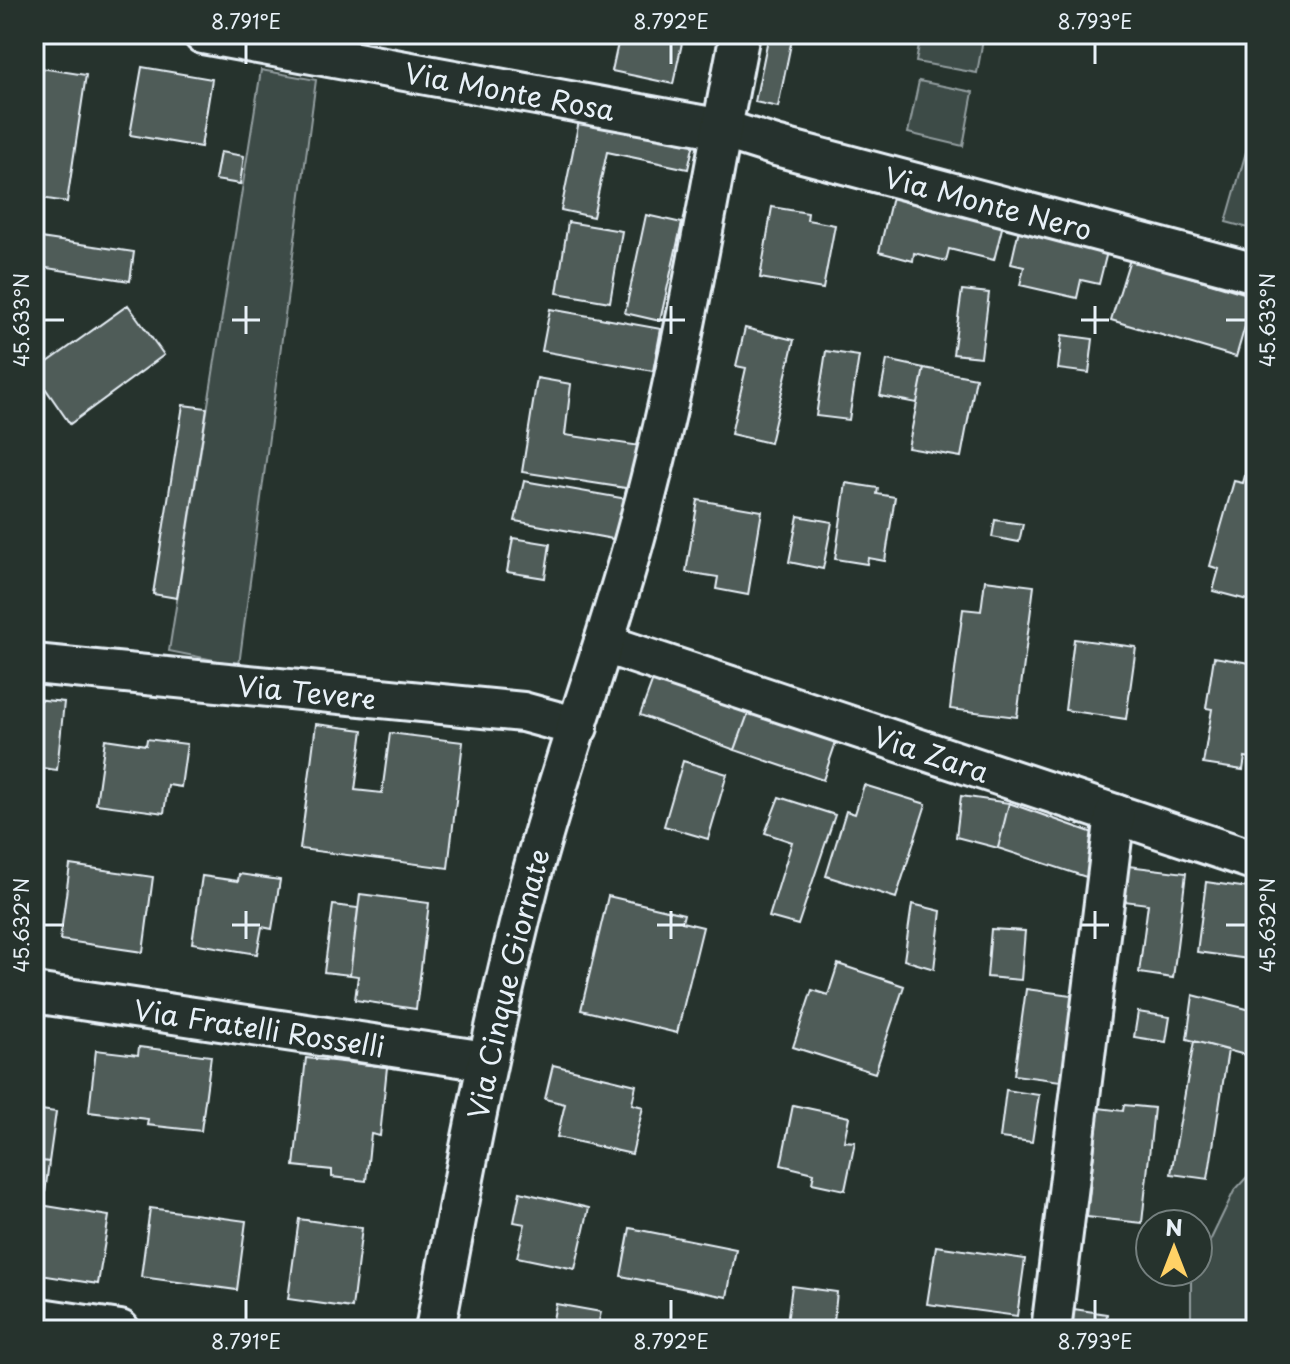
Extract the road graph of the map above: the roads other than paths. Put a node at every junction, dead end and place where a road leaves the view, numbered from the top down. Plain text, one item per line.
1 (203, 34) edge
2 (740, 34) edge
3 (722, 129) junction
4 (1256, 273) edge
5 (605, 644) junction
6 (34, 664) edge
7 (578, 727) junction
8 (1115, 814) junction
9 (1256, 861) edge
10 (34, 993) edge
11 (486, 1061) junction
12 (34, 1317) edge
13 (120, 1330) edge
14 (435, 1330) edge
15 (1051, 1330) edge

1 - 3 street, Via Monte Rosa
2 - 3 street, Via Cinque Giornate
3 - 4 street, Via Monte Nero
3 - 5 street, Via Cinque Giornate
5 - 7 street, Via Cinque Giornate
5 - 8 street, Via Zara
6 - 7 street, Via Tevere
7 - 11 street, Via Cinque Giornate
8 - 9 street, Via Zara
8 - 15 street
10 - 11 street, Via Fratelli Rosselli
11 - 14 street, Via Cinque Giornate
12 - 13 street

